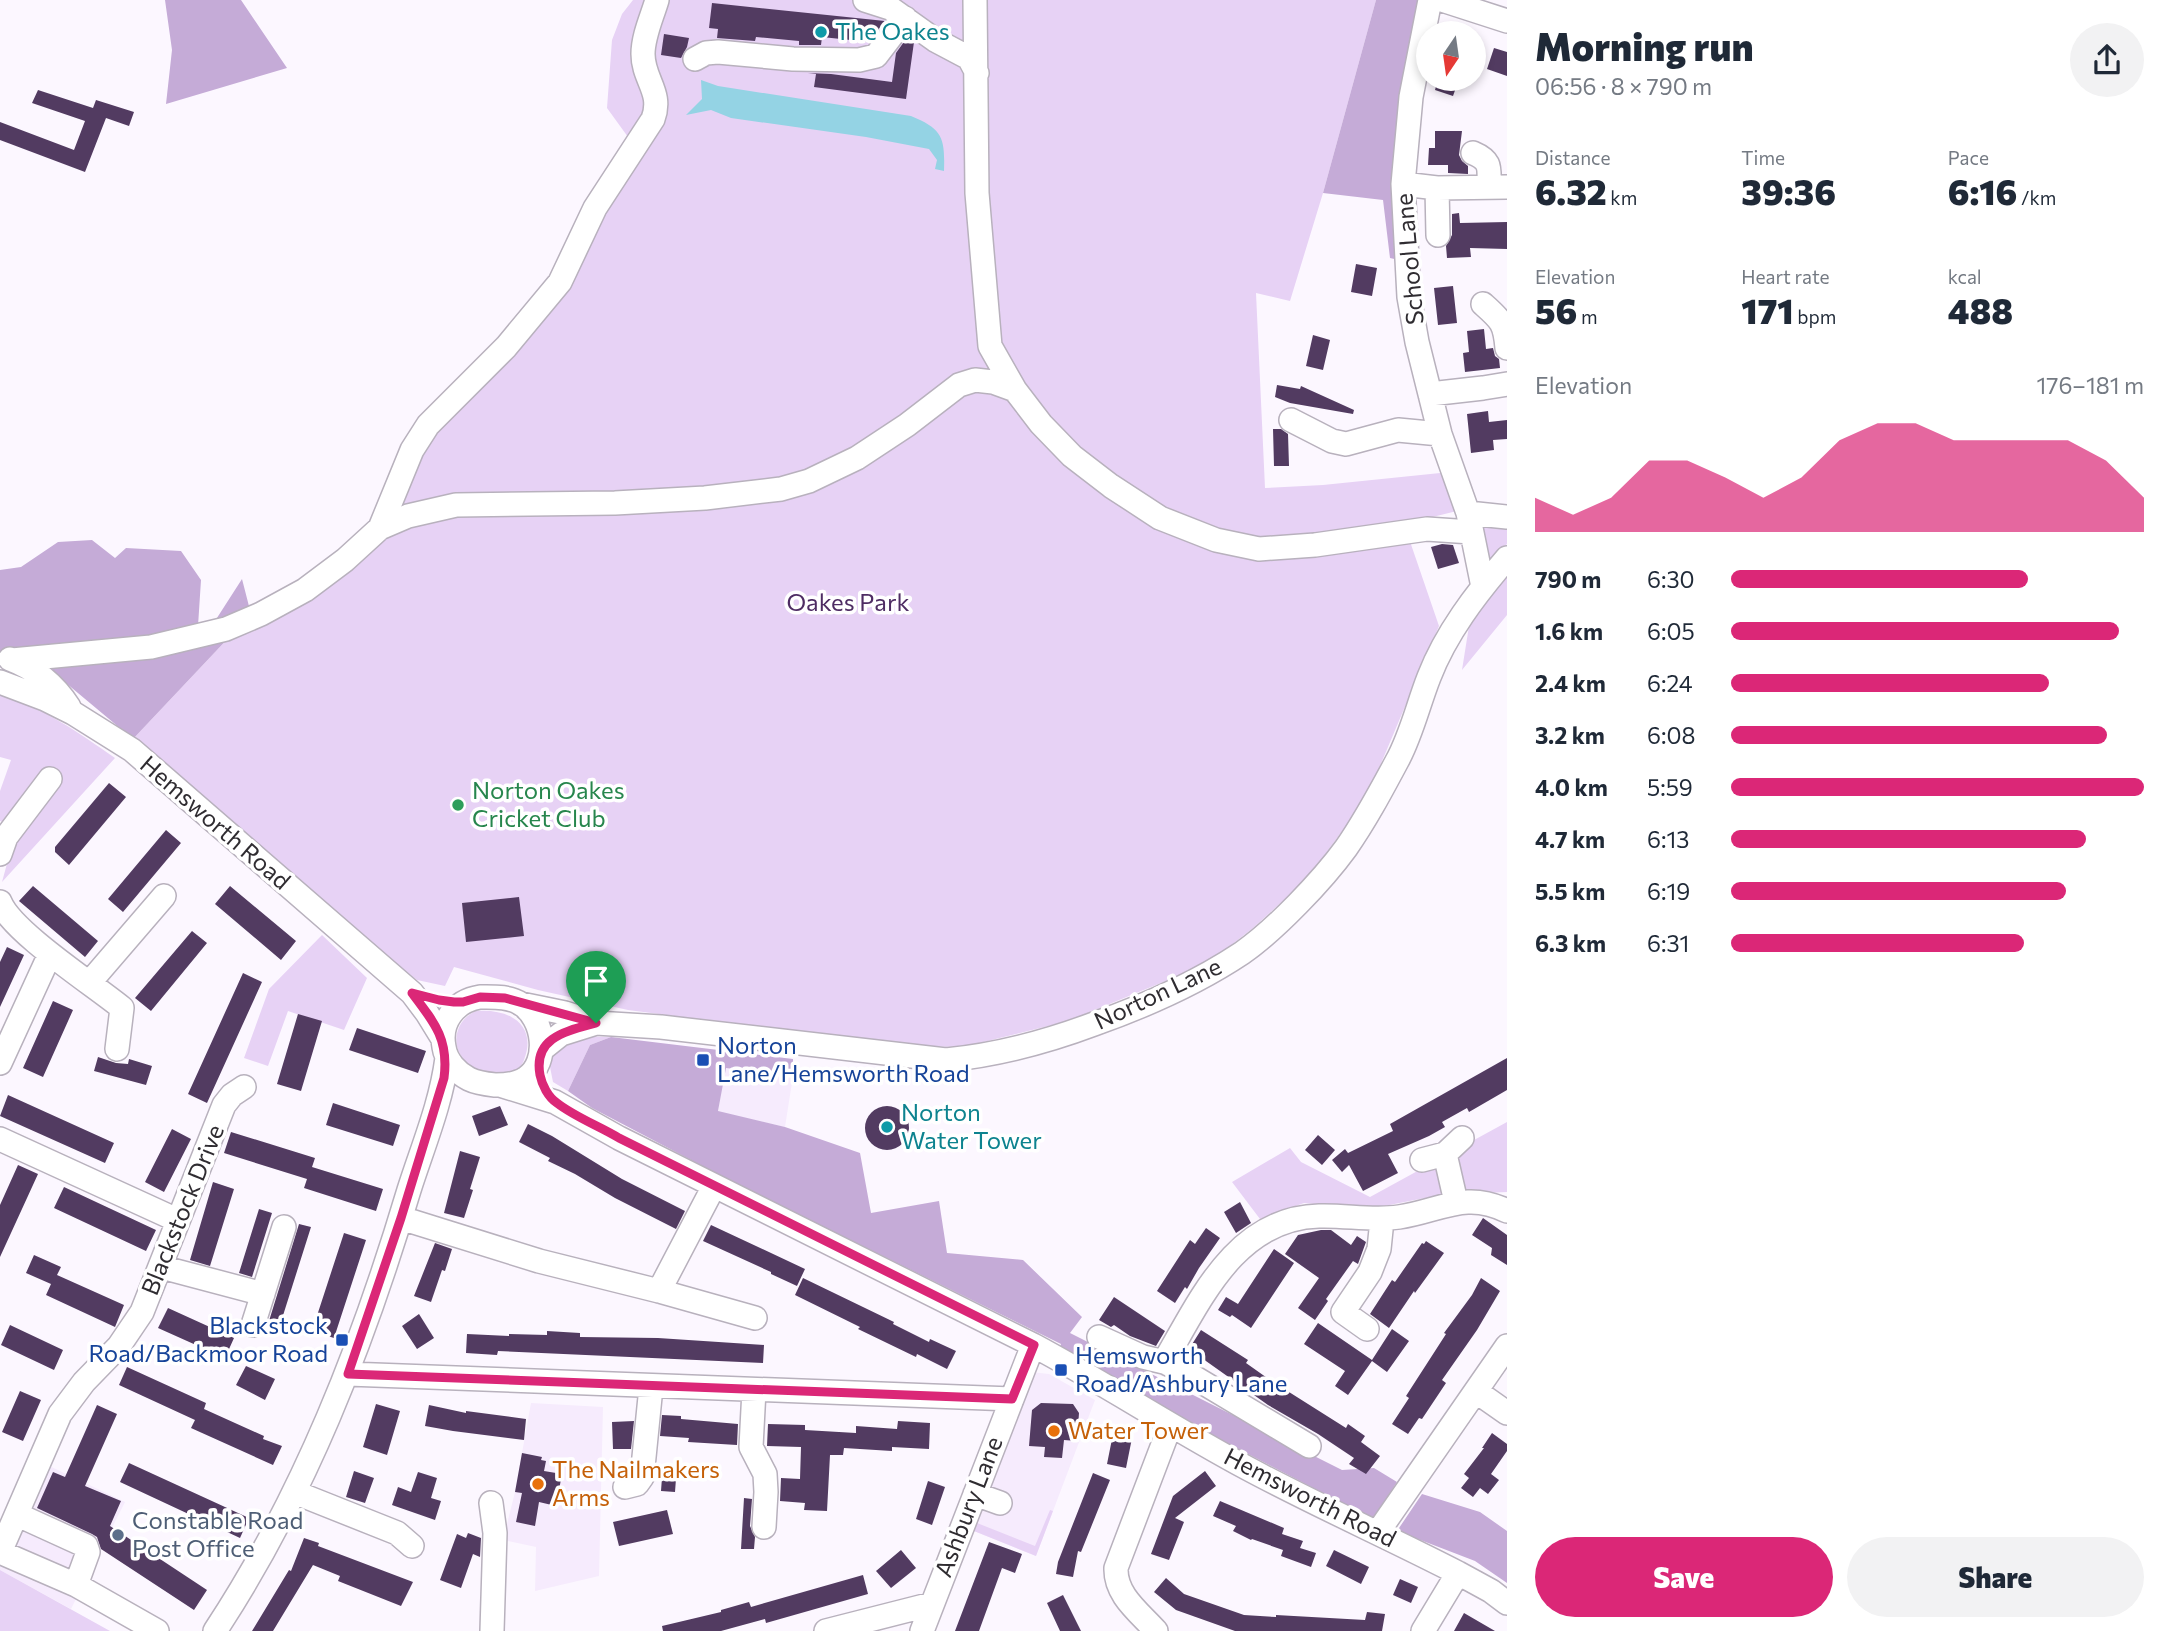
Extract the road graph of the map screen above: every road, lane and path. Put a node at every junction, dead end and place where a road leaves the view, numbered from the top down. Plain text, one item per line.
1 (657, 0) edge
2 (865, 0) edge
3 (975, 0) edge
4 (1430, 0) edge
5 (1442, 0) edge
6 (905, 18) junction
7 (1507, 21) edge
8 (695, 59) dead end
9 (977, 73) junction
10 (1473, 153) dead end
11 (1403, 184) junction
12 (1498, 187) edge
13 (1437, 188) junction
14 (1438, 235) dead end
15 (1483, 304) dead end
16 (1507, 348) edge
17 (1507, 384) edge
18 (1015, 390) junction
19 (1430, 394) junction
20 (1291, 420) dead end
21 (1440, 434) junction
22 (1507, 517) edge
23 (1470, 523) junction
24 (380, 528) junction
25 (1507, 558) edge
26 (1483, 587) junction
27 (6, 659) edge
28 (0, 682) edge
29 (72, 712) junction
30 (50, 779) dead end
31 (0, 854) edge
32 (164, 896) dead end
33 (0, 902) edge
34 (50, 954) junction
35 (90, 982) junction
36 (412, 993) junction
37 (463, 1002) junction
38 (521, 1004) junction
39 (596, 1023) junction
40 (445, 1048) junction
41 (117, 1049) dead end
42 (540, 1056) junction
43 (0, 1063) edge
44 (477, 1083) junction
45 (500, 1085) junction
46 (244, 1087) dead end
47 (439, 1101) junction
48 (555, 1102) junction
49 (1462, 1138) dead end
50 (3, 1147) edge
51 (1445, 1154) junction
52 (1422, 1160) dead end
53 (714, 1186) junction
54 (1456, 1202) junction
55 (1507, 1211) edge
56 (401, 1218) junction
57 (177, 1220) junction
58 (1382, 1220) junction
59 (284, 1227) dead end
60 (161, 1267) junction
61 (659, 1291) junction
62 (263, 1294) junction
63 (755, 1318) dead end
64 (253, 1325) dead end
65 (1367, 1329) dead end
66 (1100, 1337) dead end
67 (1034, 1345) junction
68 (1507, 1346) edge
69 (1164, 1362) junction
70 (348, 1374) junction
71 (651, 1387) junction
72 (754, 1390) junction
73 (1477, 1392) junction
74 (1012, 1399) junction
75 (1507, 1413) edge
76 (1170, 1426) junction
77 (1309, 1446) dead end
78 (625, 1487) dead end
79 (294, 1492) junction
80 (975, 1493) junction
81 (491, 1503) dead end
82 (1000, 1503) dead end
83 (18, 1515) junction
84 (764, 1527) dead end
85 (1378, 1532) junction
86 (412, 1546) dead end
87 (0, 1552) edge
88 (1458, 1573) junction
89 (76, 1585) junction
90 (1507, 1603) edge
91 (932, 1604) junction
92 (157, 1631) edge
93 (215, 1631) edge
94 (492, 1631) edge
95 (826, 1631) edge
96 (922, 1631) edge
97 (1156, 1631) edge
98 (1423, 1631) edge

1 - 24 street
2 - 6 street
3 - 9 street
4 - 11 street, School Lane
5 - 7 street
6 - 8 street
6 - 9 street
9 - 18 street
10 - 12 street
11 - 13 street
11 - 19 street, School Lane
12 - 13 street
13 - 14 street
15 - 16 street
17 - 19 street
18 - 23 street
18 - 24 street
19 - 21 street, School Lane
20 - 21 street
21 - 23 street, School Lane
22 - 23 street
23 - 26 street, School Lane
24 - 27 street
25 - 26 street, Norton Lane
26 - 39 street, Norton Lane
27 - 29 street
28 - 29 street, Hemsworth Road
29 - 36 street, Hemsworth Road
30 - 31 street
32 - 35 street
33 - 34 street
34 - 35 street
34 - 43 street
35 - 41 street
36 - 37 street, Hemsworth Road
36 - 40 street, Hemsworth Road
37 - 38 street
37 - 40 street
38 - 39 street, Norton Lane
38 - 42 street
39 - 42 street, Norton Lane
40 - 44 street
40 - 47 street
42 - 45 street
42 - 48 street
44 - 45 street
44 - 47 street
45 - 48 street, Hemsworth Road
46 - 57 street, Blackstock Drive
47 - 56 street
48 - 53 street, Hemsworth Road
49 - 51 street
50 - 57 street
51 - 52 street
51 - 54 street
53 - 61 street
53 - 67 street, Hemsworth Road
54 - 55 street
54 - 58 street
56 - 61 street
56 - 70 street
57 - 60 street, Blackstock Drive
58 - 65 street
58 - 69 street
59 - 62 street
60 - 62 street
60 - 83 street, Blackstock Drive
61 - 63 street
62 - 64 street
66 - 69 street
67 - 74 street, Ashbury Lane
67 - 76 street, Hemsworth Road
68 - 73 street
69 - 77 street
70 - 71 street
70 - 79 street
71 - 72 street
71 - 78 street
72 - 74 street
72 - 84 street
73 - 75 street
73 - 85 street
74 - 80 street, Ashbury Lane
76 - 85 street, Hemsworth Road
76 - 97 street
79 - 86 street
79 - 93 street
80 - 82 street
80 - 91 street, Ashbury Lane
81 - 94 street
83 - 87 street, Blackstock Drive
83 - 89 street
85 - 88 street, Hemsworth Road
87 - 89 street
88 - 90 street, Hemsworth Road
88 - 98 street
89 - 92 street
91 - 95 street
91 - 96 street, Ashbury Lane

